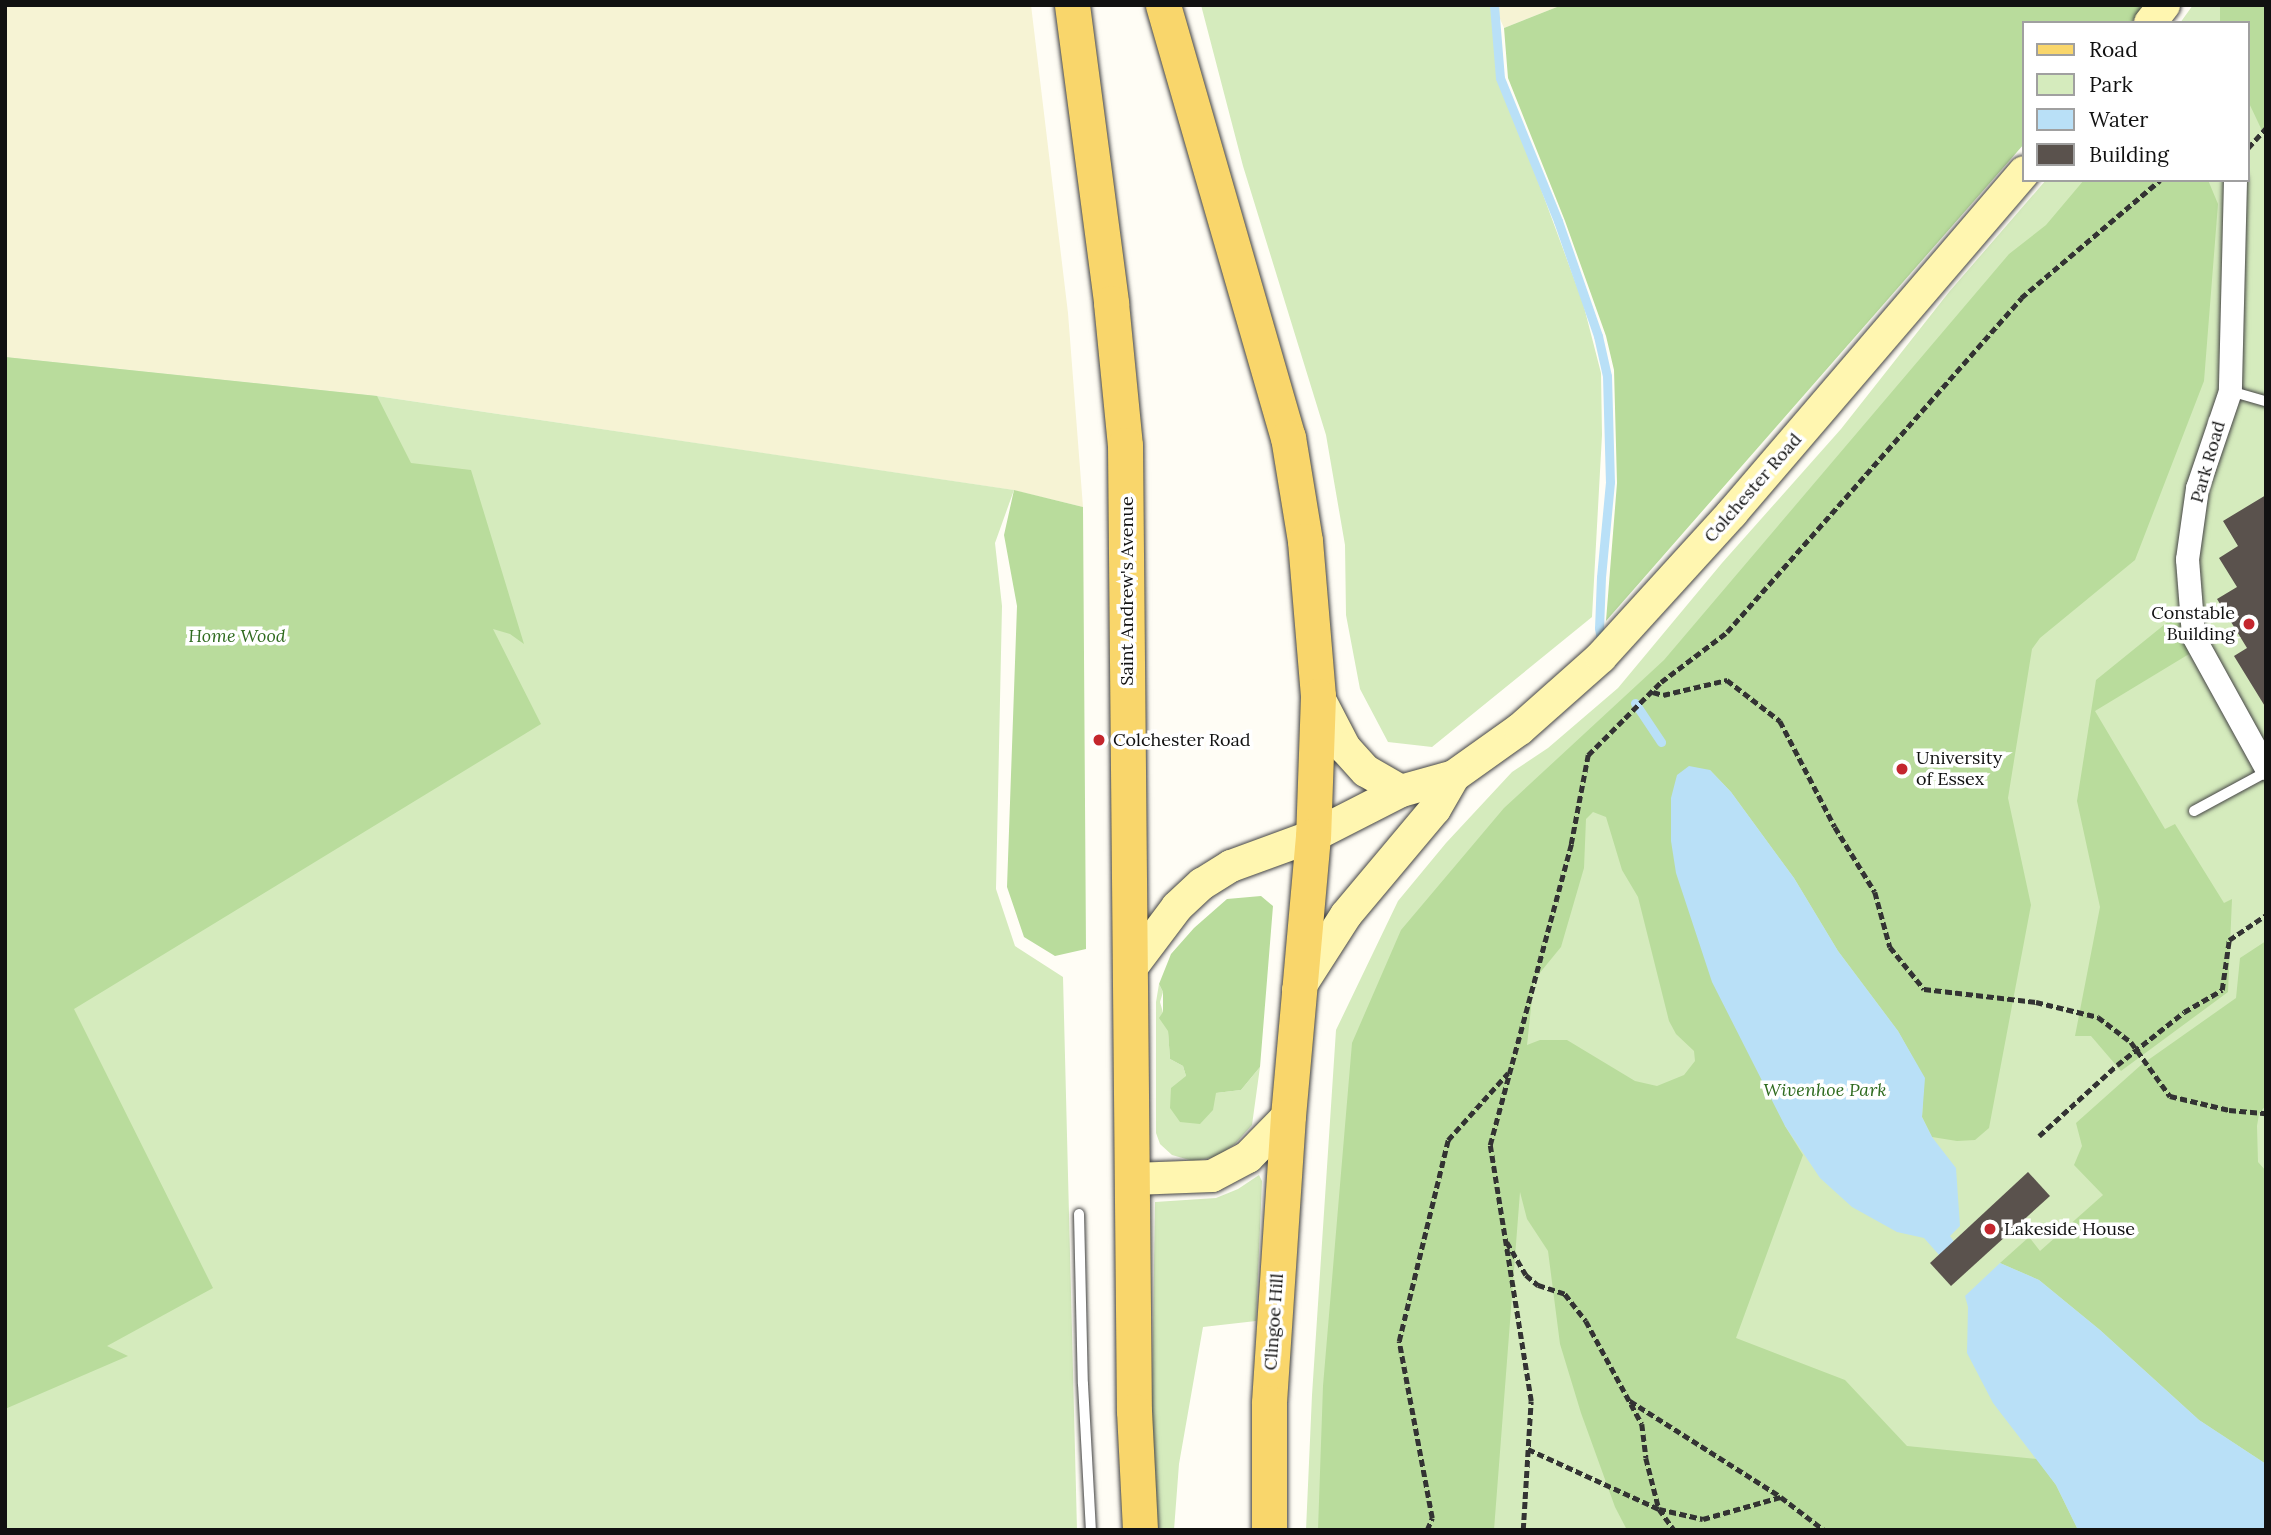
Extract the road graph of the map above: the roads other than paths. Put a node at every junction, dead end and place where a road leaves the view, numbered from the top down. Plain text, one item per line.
1 (1072, 5) edge
2 (1163, 5) edge
3 (2022, 174) edge
4 (2235, 182) edge
5 (2230, 391) junction
6 (2266, 401) edge
7 (1318, 696) junction
8 (2266, 770) edge
9 (1454, 776) junction
10 (1401, 791) junction
11 (2194, 811) dead end
12 (1313, 836) junction
13 (1132, 967) junction
14 (1298, 990) junction
15 (1288, 1115) junction
16 (1133, 1179) junction
17 (1079, 1213) dead end
18 (1091, 1530) edge
19 (1140, 1530) edge
20 (1269, 1530) edge

1 - 13 main road, Saint Andrew's Avenue
2 - 7 main road
3 - 9 main road, Colchester Road
4 - 5 street, Park Road
5 - 6 lane
5 - 8 street, Park Road
7 - 10 main road
7 - 12 main road
8 - 11 lane
9 - 10 main road, Colchester Road
9 - 14 main road, Colchester Road
10 - 12 main road, Colchester Road
12 - 13 main road, Colchester Road
12 - 14 main road
13 - 16 main road, Saint Andrew's Avenue
14 - 15 main road
15 - 16 main road
15 - 20 main road, Clingoe Hill
16 - 19 main road
17 - 18 lane

